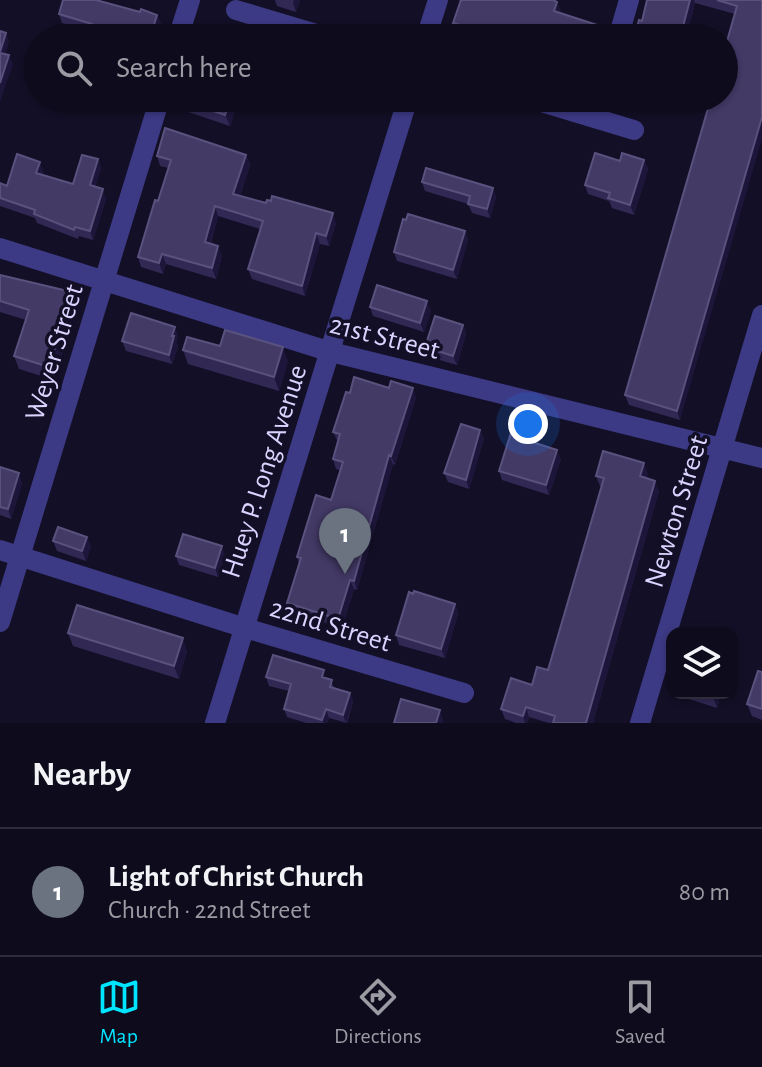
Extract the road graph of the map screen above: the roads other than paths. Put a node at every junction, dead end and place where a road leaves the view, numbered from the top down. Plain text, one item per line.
1 (190, 0) edge
2 (438, 0) edge
3 (629, 0) edge
4 (236, 10) dead end
5 (182, 24) edge
6 (283, 24) edge
7 (430, 24) edge
8 (622, 24) edge
9 (156, 112) edge
10 (404, 112) edge
11 (574, 112) edge
12 (634, 130) dead end
13 (0, 248) edge
14 (104, 281) junction
15 (762, 315) edge
16 (331, 352) junction
17 (724, 449) junction
18 (762, 458) edge
19 (0, 550) edge
20 (21, 555) junction
21 (0, 622) edge
22 (242, 627) junction
23 (464, 693) dead end
24 (215, 723) edge
25 (640, 723) edge

1 - 5 street
2 - 7 street
3 - 8 street
4 - 6 street
9 - 14 street, Weyer Street
10 - 16 street, Huey P. Long Avenue
11 - 12 street
13 - 14 street, 21st Street
14 - 16 street, 21st Street
14 - 20 street, Weyer Street
15 - 17 street, Newton Street
16 - 17 street, 21st Street
16 - 22 street, Huey P. Long Avenue
17 - 18 street, 21st Street
17 - 25 street, Newton Street
19 - 20 street, 22nd Street
20 - 21 street, Weyer Street
20 - 22 street, 22nd Street
22 - 23 street, 22nd Street
22 - 24 street, Huey P. Long Avenue

